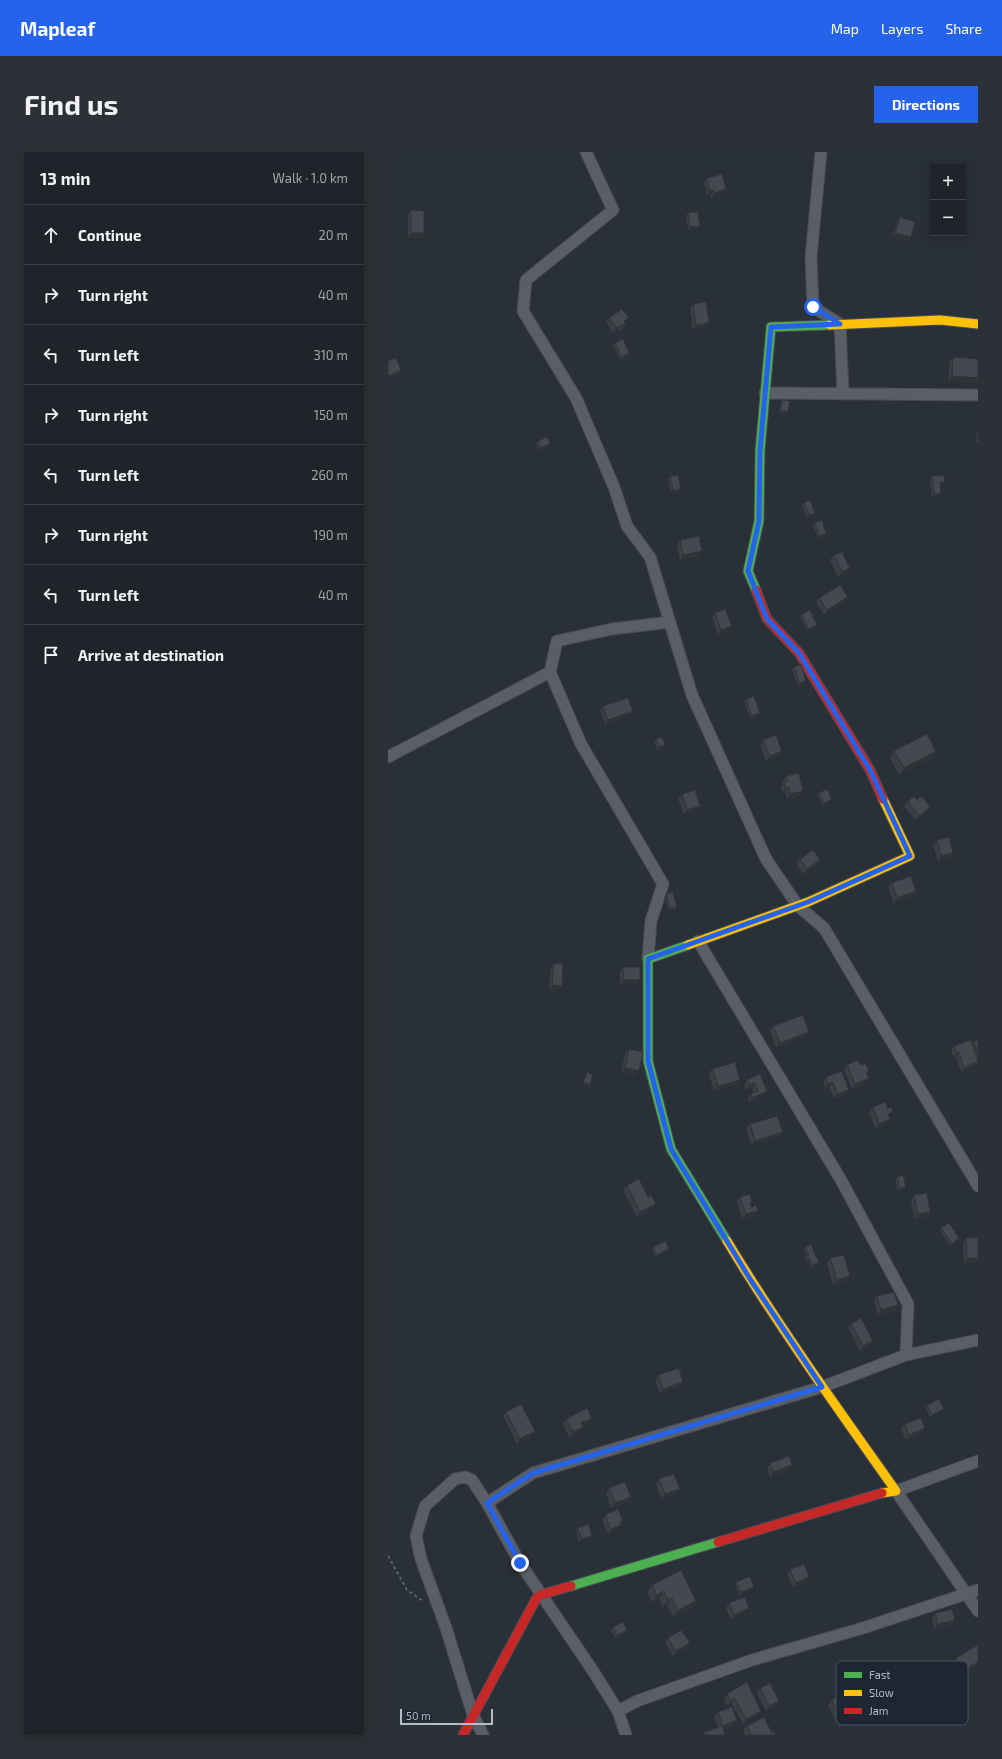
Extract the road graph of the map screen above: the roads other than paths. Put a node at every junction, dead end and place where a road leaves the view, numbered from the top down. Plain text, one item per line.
1 (586, 152) edge
2 (821, 152) edge
3 (840, 324) junction
4 (978, 324) edge
5 (765, 393) junction
6 (843, 394) junction
7 (978, 395) edge
8 (670, 622) junction
9 (550, 672) junction
10 (388, 758) edge
11 (798, 906) junction
12 (698, 941) junction
13 (648, 959) junction
14 (978, 1186) edge
15 (978, 1340) edge
16 (906, 1355) junction
17 (822, 1387) junction
18 (978, 1461) edge
19 (896, 1490) junction
20 (487, 1503) junction
21 (978, 1590) edge
22 (967, 1593) junction
23 (540, 1595) junction
24 (978, 1611) edge
25 (618, 1711) junction
26 (473, 1715) junction
27 (463, 1735) edge
28 (482, 1735) edge
29 (626, 1735) edge

1 - 8 street
2 - 3 street
3 - 4 street
3 - 5 street
3 - 6 street
5 - 6 street
5 - 11 street
6 - 7 street
8 - 9 street
8 - 11 street
9 - 10 street
9 - 13 street
11 - 12 street
11 - 14 street
12 - 13 street
12 - 16 street
13 - 17 street
15 - 16 street
16 - 17 street
17 - 19 street
17 - 20 street
18 - 19 street
19 - 22 street
19 - 23 street
20 - 23 street
20 - 26 street
21 - 22 street
22 - 24 street
22 - 25 street
23 - 25 street
23 - 26 street
25 - 29 street
26 - 27 street
26 - 28 street

